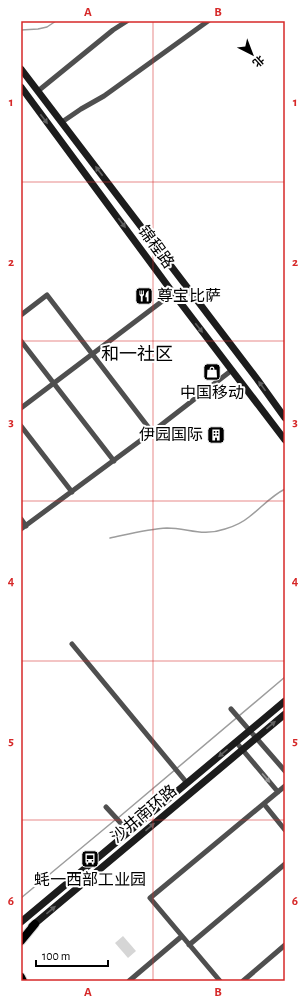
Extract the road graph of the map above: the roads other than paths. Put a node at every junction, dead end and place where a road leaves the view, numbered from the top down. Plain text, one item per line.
1 (127, 21) edge
2 (208, 21) edge
3 (21, 69) edge
4 (21, 88) edge
5 (38, 91) junction
6 (62, 122) junction
7 (179, 277) junction
8 (168, 286) junction
9 (173, 293) junction
10 (21, 316) edge
11 (21, 341) edge
12 (92, 354) junction
13 (232, 370) junction
14 (54, 383) junction
15 (21, 408) edge
16 (285, 418) edge
17 (21, 426) edge
18 (152, 432) junction
19 (285, 440) edge
20 (114, 461) junction
21 (72, 492) junction
22 (21, 519) edge
23 (26, 526) junction
24 (21, 529) edge
25 (72, 644) dead end
26 (285, 701) edge
27 (232, 708) dead end
28 (285, 714) edge
29 (250, 730) junction
30 (256, 738) junction
31 (236, 742) junction
32 (242, 750) junction
33 (285, 771) edge
34 (187, 783) junction
35 (285, 786) edge
36 (278, 792) junction
37 (264, 804) junction
38 (106, 806) dead end
39 (285, 830) edge
40 (129, 832) junction
41 (285, 864) edge
42 (21, 922) edge
43 (34, 924) junction
44 (21, 936) edge
45 (182, 936) junction
46 (21, 941) edge
47 (190, 945) junction
48 (285, 945) edge
49 (129, 981) edge
50 (220, 981) edge
51 (243, 981) edge

1 - 5 street
2 - 6 street
3 - 5 main road, 锦程路
4 -> 8 main road, 锦程路
5 - 6 main road, 锦程路
7 -> 6 main road, 锦程路
7 - 8 main road
16 -> 7 main road, 锦程路
8 - 9 main road, 锦程路
9 - 12 street
9 -> 13 main road, 锦程路
10 - 12 street
11 - 14 street
12 - 14 street
12 - 18 street
13 - 18 street
13 - 19 main road, 锦程路
14 - 15 street
14 - 20 street
17 - 21 street
18 - 20 street
20 - 21 street
21 - 23 street
22 - 23 street
23 - 24 street
25 - 34 street
26 - 29 main road, 沙井南环路
27 - 29 street
30 -> 28 main road, 沙井南环路
29 - 30 street
29 - 31 main road, 沙井南环路
30 - 32 main road, 沙井南环路
30 - 33 street
31 - 32 street
31 -> 34 main road, 沙井南环路
32 -> 36 street
43 -> 32 main road, 沙井南环路
34 - 40 main road, 沙井南环路
35 - 36 street
36 - 37 street
37 - 39 street
37 - 45 street
38 - 40 street
40 - 42 main road, 沙井南环路
41 - 47 street
43 - 44 main road, 沙井南环路
43 - 46 main road
45 - 47 street
45 - 49 street
47 - 50 street
48 - 51 street

